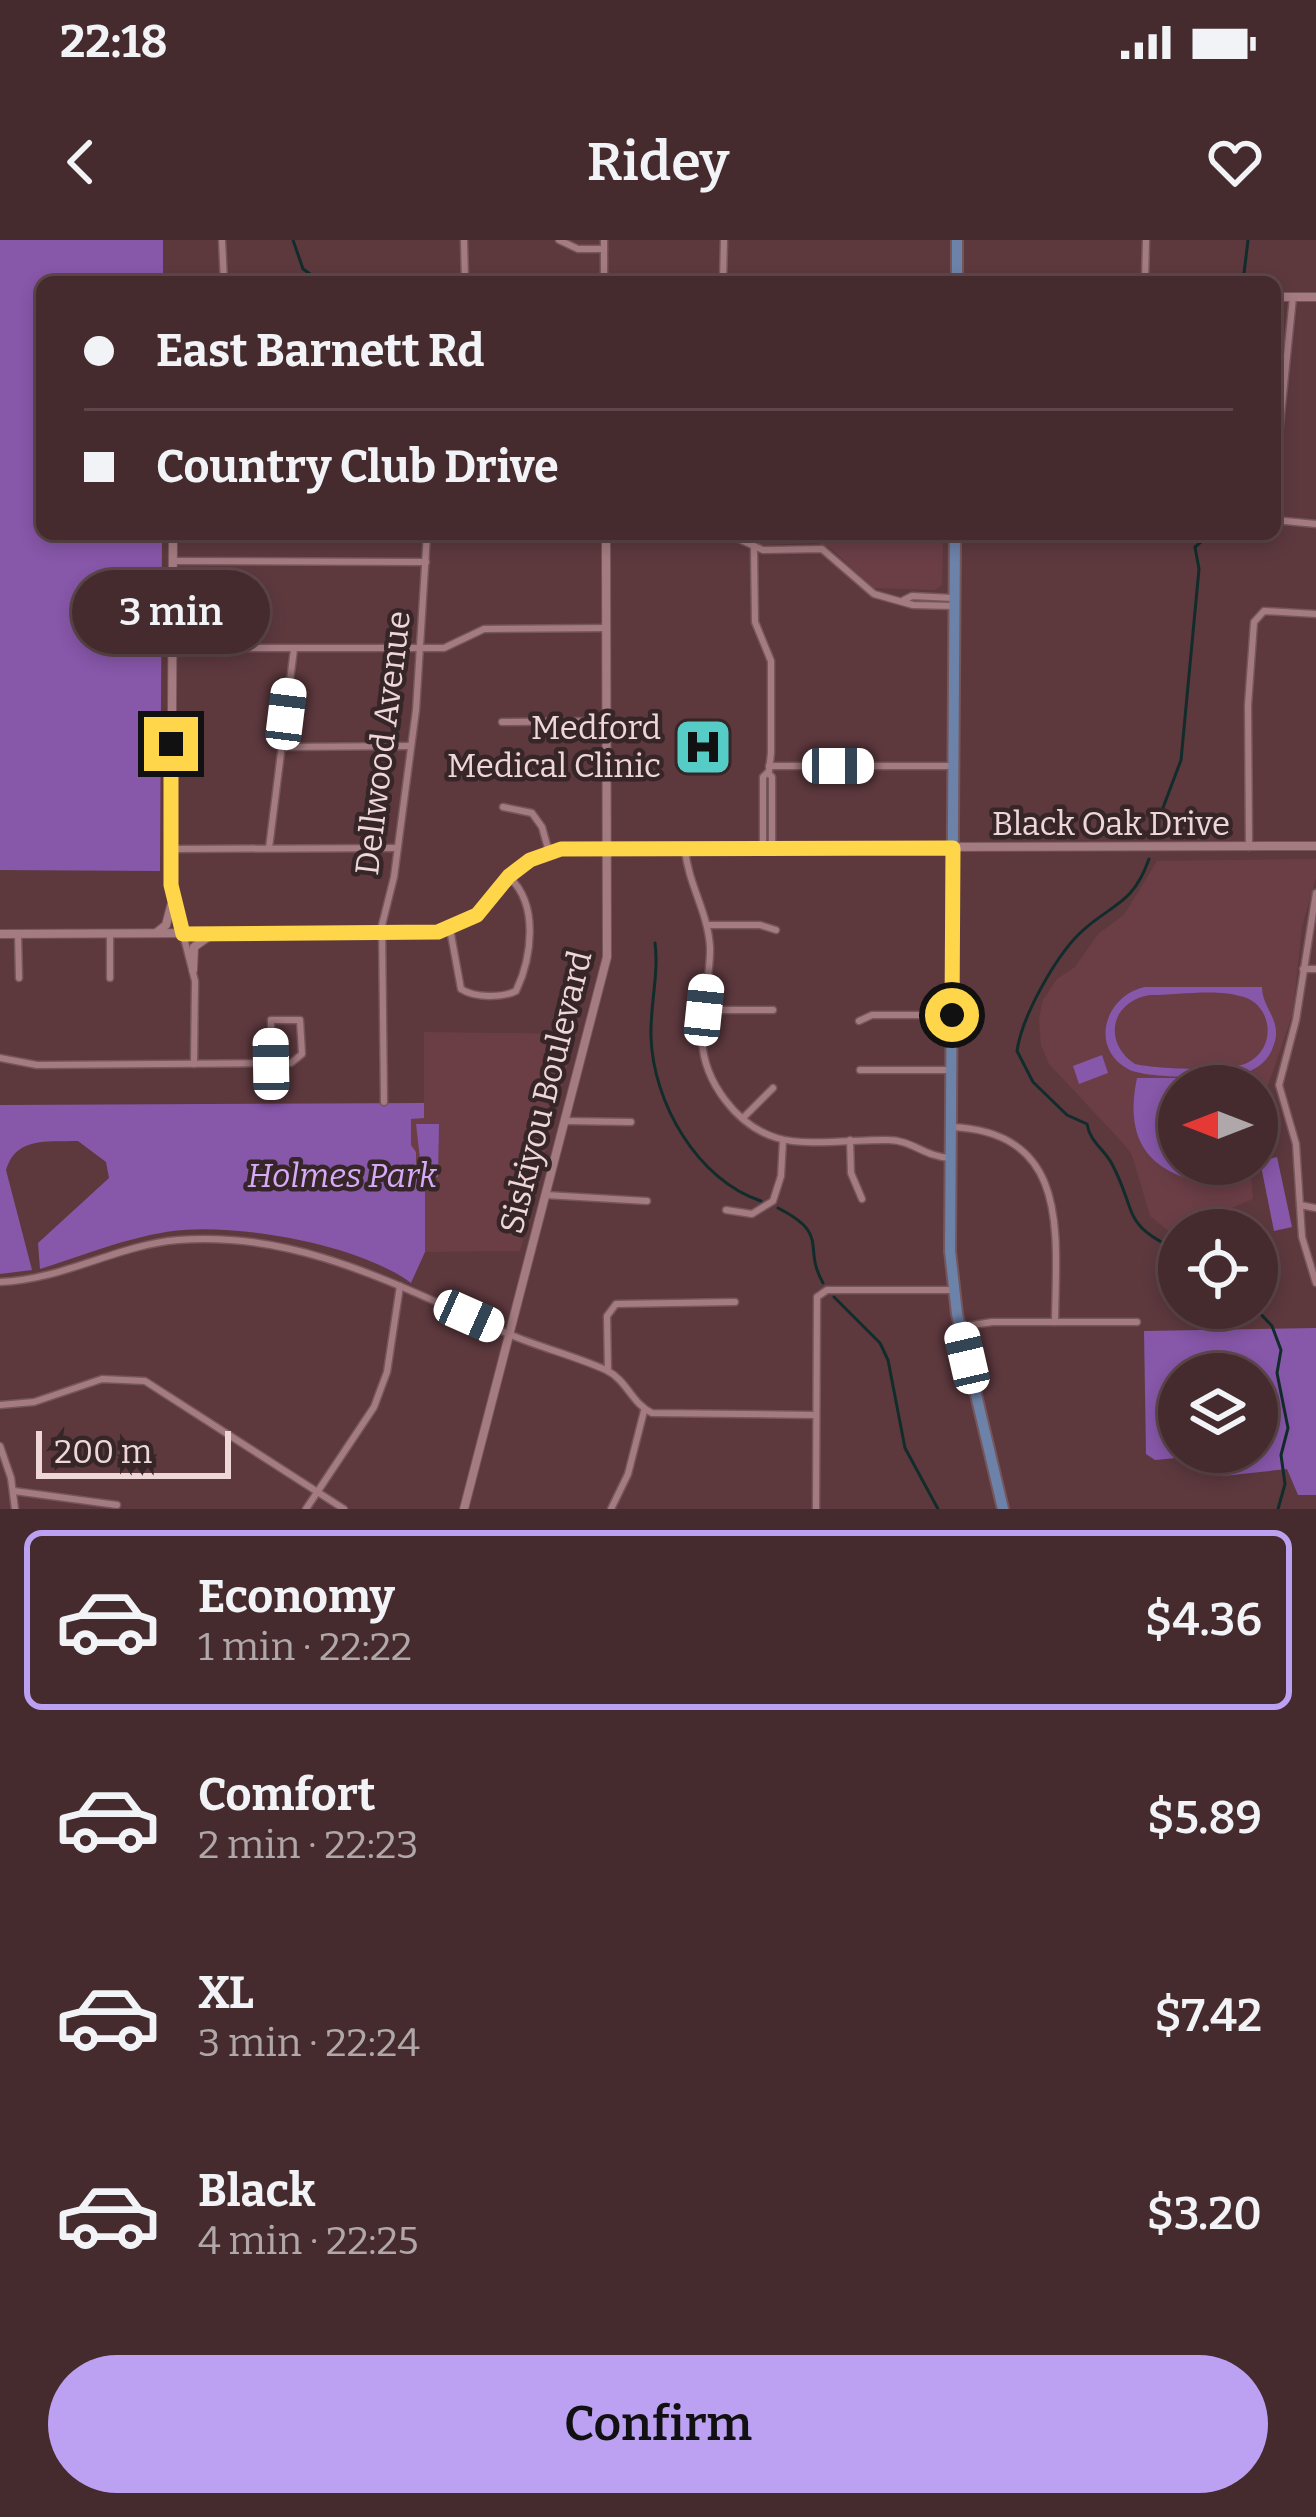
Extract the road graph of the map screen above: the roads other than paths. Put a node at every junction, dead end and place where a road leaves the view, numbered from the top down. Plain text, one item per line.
1 (222, 240) edge
2 (464, 240) edge
3 (559, 240) edge
4 (724, 240) edge
5 (957, 240) edge
6 (1146, 240) edge
7 (604, 244) edge
8 (224, 276) edge
9 (465, 276) edge
10 (604, 276) edge
11 (723, 276) edge
12 (957, 276) edge
13 (1145, 276) edge
14 (1281, 297) edge
15 (1293, 297) junction
16 (1316, 297) edge
17 (1281, 414) edge
18 (1281, 521) edge
19 (1316, 524) edge
20 (173, 540) edge
21 (427, 540) edge
22 (606, 540) edge
23 (739, 540) edge
24 (955, 540) edge
25 (754, 548) junction
26 (173, 560) junction
27 (427, 562) junction
28 (954, 602) junction
29 (1316, 614) edge
30 (606, 628) junction
31 (173, 648) junction
32 (294, 648) junction
33 (422, 648) junction
34 (502, 722) dead end
35 (606, 722) junction
36 (411, 746) junction
37 (281, 747) junction
38 (953, 766) junction
39 (769, 769) junction
40 (503, 807) dead end
41 (1316, 846) edge
42 (170, 848) junction
43 (268, 848) junction
44 (397, 848) junction
45 (609, 848) junction
46 (686, 848) junction
47 (767, 848) junction
48 (953, 848) junction
49 (1249, 848) junction
50 (549, 852) junction
51 (509, 876) junction
52 (1316, 893) edge
53 (172, 898) junction
54 (707, 925) junction
55 (450, 929) junction
56 (776, 930) dead end
57 (0, 934) edge
58 (18, 934) junction
59 (110, 934) junction
60 (154, 934) junction
61 (183, 934) junction
62 (217, 934) junction
63 (382, 934) junction
64 (1303, 969) junction
65 (1316, 969) edge
66 (194, 970) junction
67 (19, 978) dead end
68 (110, 978) dead end
69 (704, 1010) junction
70 (772, 1010) dead end
71 (952, 1015) junction
72 (859, 1021) dead end
73 (0, 1058) edge
74 (194, 1064) junction
75 (271, 1064) junction
76 (860, 1070) dead end
77 (950, 1070) junction
78 (772, 1088) dead end
79 (384, 1102) dead end
80 (744, 1117) junction
81 (566, 1120) junction
82 (631, 1122) dead end
83 (950, 1127) junction
84 (783, 1140) junction
85 (850, 1140) junction
86 (950, 1158) junction
87 (546, 1196) junction
88 (862, 1199) dead end
89 (647, 1201) dead end
90 (1300, 1204) junction
91 (1316, 1208) edge
92 (726, 1210) dead end
93 (0, 1282) edge
94 (1316, 1283) edge
95 (400, 1286) junction
96 (954, 1290) junction
97 (735, 1302) dead end
98 (1055, 1322) junction
99 (1137, 1322) dead end
100 (960, 1327) junction
101 (510, 1334) junction
102 (608, 1371) junction
103 (0, 1405) edge
104 (645, 1411) junction
105 (816, 1414) junction
106 (0, 1446) edge
107 (14, 1491) junction
108 (316, 1494) junction
109 (117, 1504) dead end
110 (612, 1506) edge
111 (15, 1509) edge
112 (306, 1509) edge
113 (344, 1509) edge
114 (464, 1509) edge
115 (624, 1509) edge
116 (816, 1509) edge
117 (1003, 1509) edge

1 - 8 street
2 - 9 street
3 - 7 street
4 - 11 street
5 - 12 main road
6 - 13 street
7 - 10 street
14 - 15 street
15 - 16 street
15 - 17 street
18 - 19 street
20 - 26 street
21 - 27 street, Dellwood Avenue
22 - 30 street, Siskiyou Boulevard
23 - 25 street
24 - 28 main road
25 - 28 street
25 - 39 street
26 - 27 street
26 - 31 street
27 - 33 street, Dellwood Avenue
28 - 38 main road
29 - 49 street
30 - 33 street
30 - 35 street, Siskiyou Boulevard
31 - 32 street
31 - 42 street
32 - 33 street
32 - 37 street
33 - 36 street, Dellwood Avenue
34 - 35 street
35 - 45 street, Siskiyou Boulevard
36 - 37 street
36 - 44 street, Dellwood Avenue
37 - 43 street
38 - 39 street
38 - 48 main road
39 - 47 street
40 - 50 street
41 - 49 street, Black Oak Drive
42 - 43 street
42 - 53 street
43 - 44 street
44 - 63 street, Dellwood Avenue
45 - 46 street, Black Oak Drive
45 - 50 street, Black Oak Drive
45 - 81 street, Siskiyou Boulevard
46 - 47 street, Black Oak Drive
46 - 54 street
47 - 48 street, Black Oak Drive
48 - 49 street, Black Oak Drive
48 - 71 main road
50 - 51 street, Black Oak Drive
51 - 55 street, Black Oak Drive
51 - 55 street
52 - 64 street
53 - 60 street
53 - 61 street
54 - 56 street
54 - 69 street
55 - 63 street
57 - 58 street
58 - 59 street
58 - 67 street
59 - 60 street
59 - 68 street
60 - 61 street
61 - 62 street
61 - 66 street
62 - 63 street
62 - 66 street
63 - 79 street, Dellwood Avenue
64 - 65 street
64 - 90 street
66 - 74 street
69 - 70 street
69 - 80 street
71 - 72 street
71 - 77 main road
73 - 74 street
74 - 75 street
75 - 75 street
76 - 77 street
77 - 83 main road
78 - 80 street
80 - 84 street
81 - 82 street
81 - 87 street, Siskiyou Boulevard
83 - 86 main road
83 - 98 street
84 - 85 street
84 - 92 street
85 - 86 street
85 - 88 street
86 - 96 main road
87 - 89 street
87 - 101 street, Siskiyou Boulevard
90 - 91 street
90 - 94 street
93 - 95 street
95 - 101 street
95 - 108 street
96 - 100 main road
96 - 105 street
97 - 102 street
98 - 99 street
98 - 100 street
100 - 117 main road
101 - 102 street
101 - 114 street, Siskiyou Boulevard
102 - 104 street
103 - 108 street
104 - 105 street
104 - 110 street
105 - 116 street
106 - 107 street
107 - 109 street
107 - 111 street
108 - 112 street
108 - 113 street
110 - 115 street

